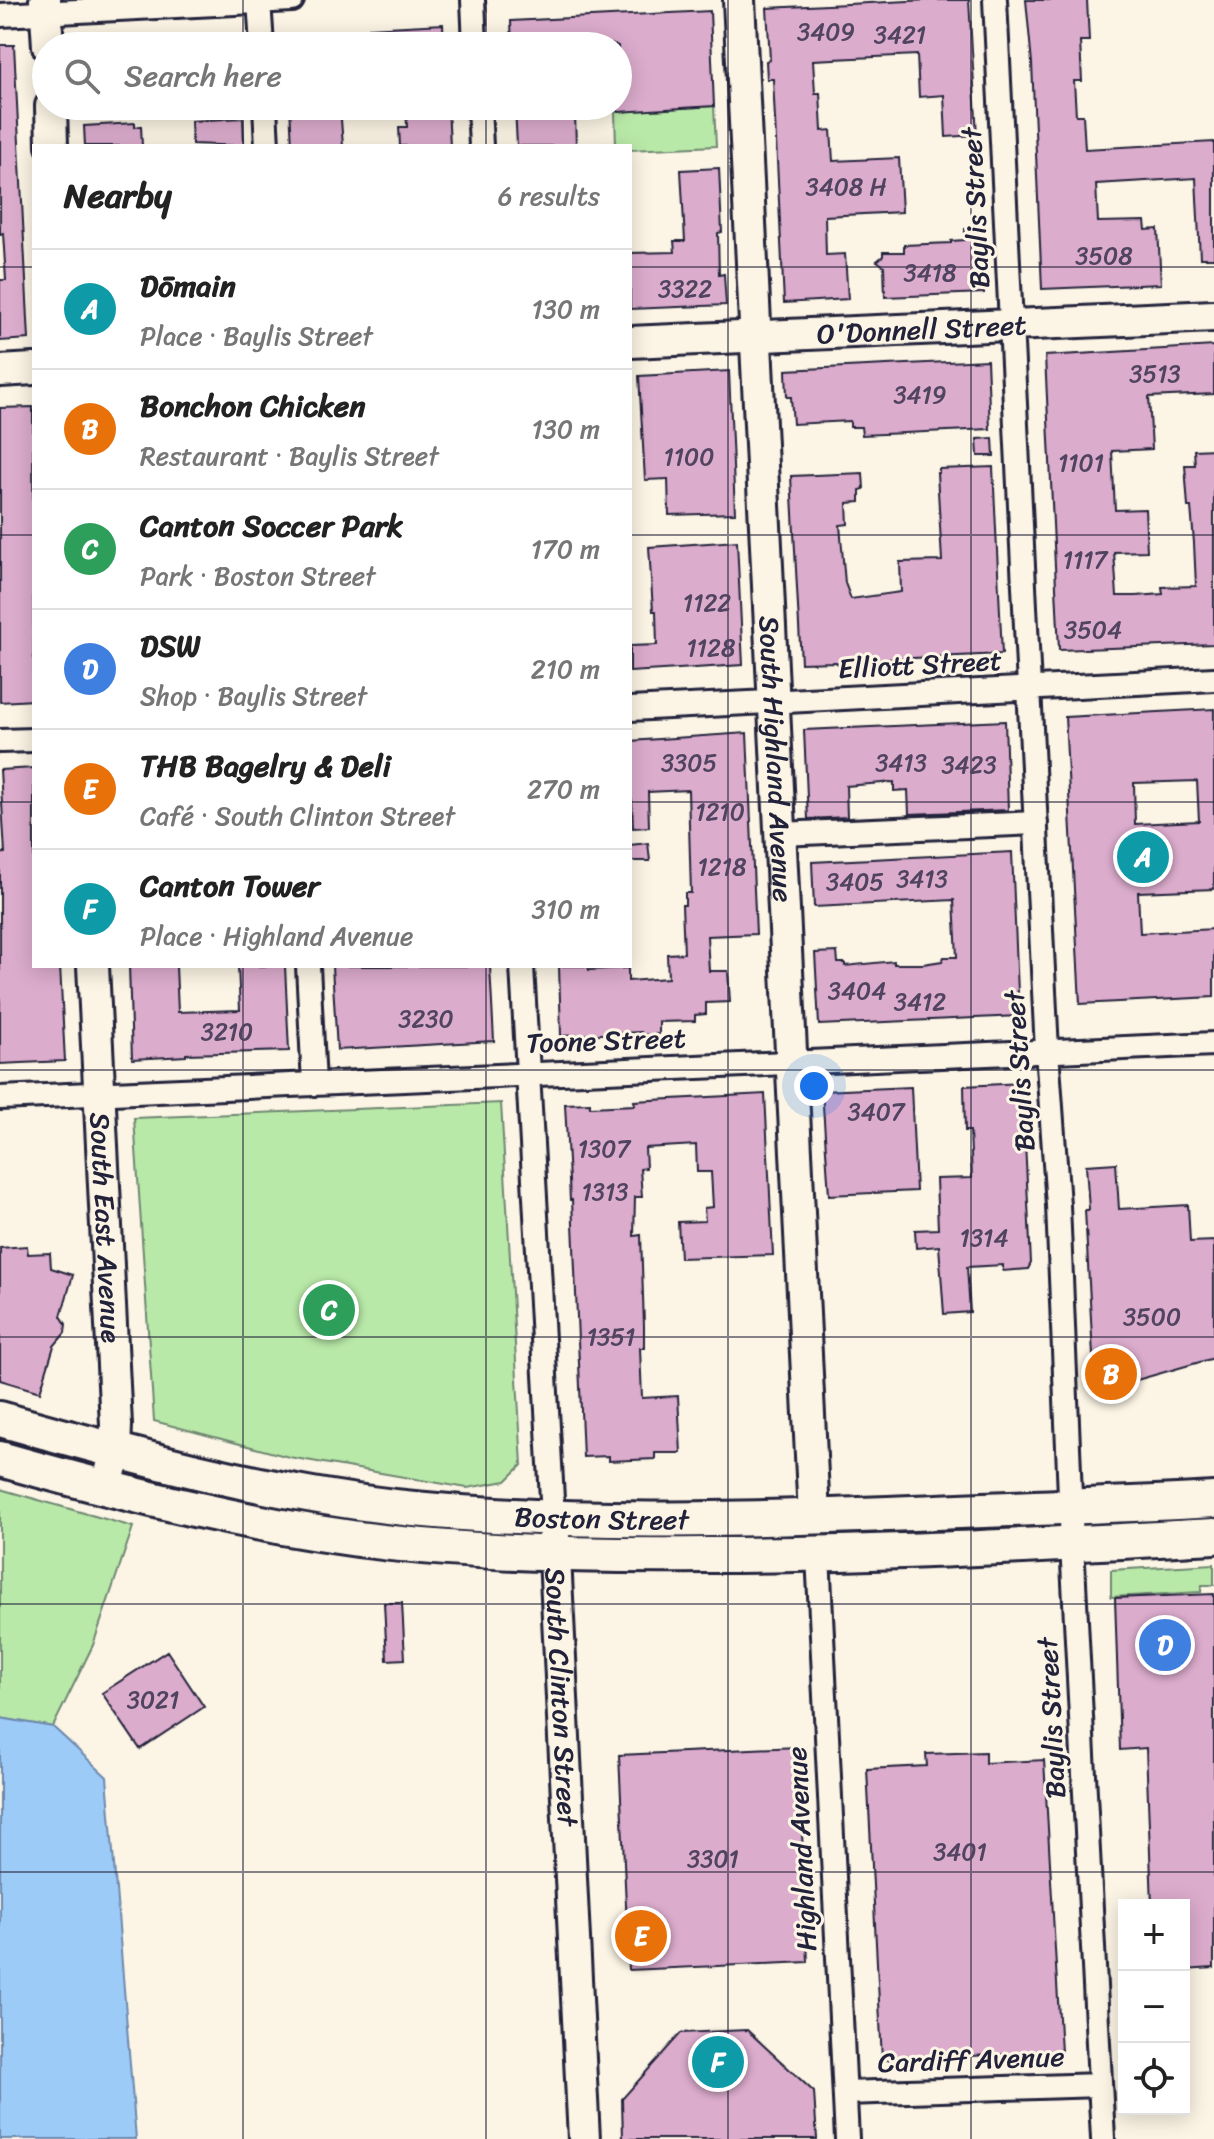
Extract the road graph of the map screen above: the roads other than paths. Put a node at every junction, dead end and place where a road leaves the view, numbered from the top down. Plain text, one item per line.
1 (292, 0) edge
2 (473, 0) edge
3 (739, 0) edge
4 (995, 0) edge
5 (259, 1) edge
6 (46, 6) edge
7 (0, 15) edge
8 (47, 32) edge
9 (261, 32) edge
10 (474, 32) edge
11 (51, 120) edge
12 (266, 120) edge
13 (480, 120) edge
14 (52, 144) edge
15 (267, 144) edge
16 (481, 144) edge
17 (1214, 316) edge
18 (1011, 326) junction
19 (756, 337) junction
20 (632, 342) edge
21 (32, 369) edge
22 (0, 371) edge
23 (1214, 679) edge
24 (1029, 689) junction
25 (774, 702) junction
26 (632, 709) edge
27 (32, 740) edge
28 (0, 741) edge
29 (1036, 823) junction
30 (780, 834) junction
31 (93, 968) edge
32 (308, 968) edge
33 (522, 968) edge
34 (1214, 1044) edge
35 (1047, 1051) junction
36 (792, 1062) junction
37 (527, 1074) junction
38 (314, 1084) junction
39 (99, 1094) junction
40 (0, 1098) edge
41 (0, 1419) edge
42 (115, 1451) junction
43 (0, 1459) edge
44 (107, 1489) junction
45 (1214, 1500) edge
46 (1071, 1506) junction
47 (814, 1516) junction
48 (553, 1517) junction
49 (1214, 1536) edge
50 (1072, 1544) junction
51 (555, 1554) junction
52 (818, 1555) junction
53 (1100, 2085) junction
54 (845, 2093) junction
55 (584, 2139) edge
56 (847, 2139) edge
57 (1103, 2139) edge

1 - 5 street
2 - 10 street
3 - 19 street, South Highland Avenue
4 - 18 street, Baylis Street
5 - 6 street
5 - 9 street
6 - 7 street
6 - 8 street
11 - 14 street
12 - 15 street
13 - 16 street
17 - 18 street, O'Donnell Street
18 - 19 street, O'Donnell Street
18 - 24 street, Baylis Street
19 - 20 street, O'Donnell Street
19 - 25 street, South Highland Avenue
21 - 22 street
23 - 24 street, Elliott Street
24 - 25 street, Elliott Street
24 - 29 street, Baylis Street
25 - 26 street, Elliott Street
25 - 30 street, South Highland Avenue
27 - 28 street
29 - 30 street
29 - 35 street, Baylis Street
30 - 36 street, South Highland Avenue
31 - 39 street, South East Avenue
32 - 38 street
33 - 37 street, South Clinton Street
34 - 35 street, Toone Street
35 - 36 street, Toone Street
35 - 46 street, Baylis Street
36 - 37 street, Toone Street
36 - 47 street, South Highland Avenue
37 - 38 street, Toone Street
37 - 48 street, South Clinton Street
38 - 39 street, Toone Street
39 - 40 street, Toone Street
39 - 42 street, South East Avenue
41 - 42 main road, Boston Street
42 - 44 street, South East Avenue
42 - 48 main road, Boston Street
43 - 44 main road, Boston Street
44 - 51 main road, Boston Street
45 - 46 main road, Boston Street
46 - 47 main road, Boston Street
46 - 50 street, Baylis Street
47 - 48 main road, Boston Street
48 - 51 street, South Clinton Street
49 - 50 main road, Boston Street
50 - 52 main road, Boston Street
50 - 53 street, Baylis Street
51 - 52 main road, Boston Street
51 - 55 street, South Clinton Street
52 - 54 street, Highland Avenue
53 - 54 street, Cardiff Avenue
53 - 57 street, Baylis Street
54 - 56 street, Highland Avenue

